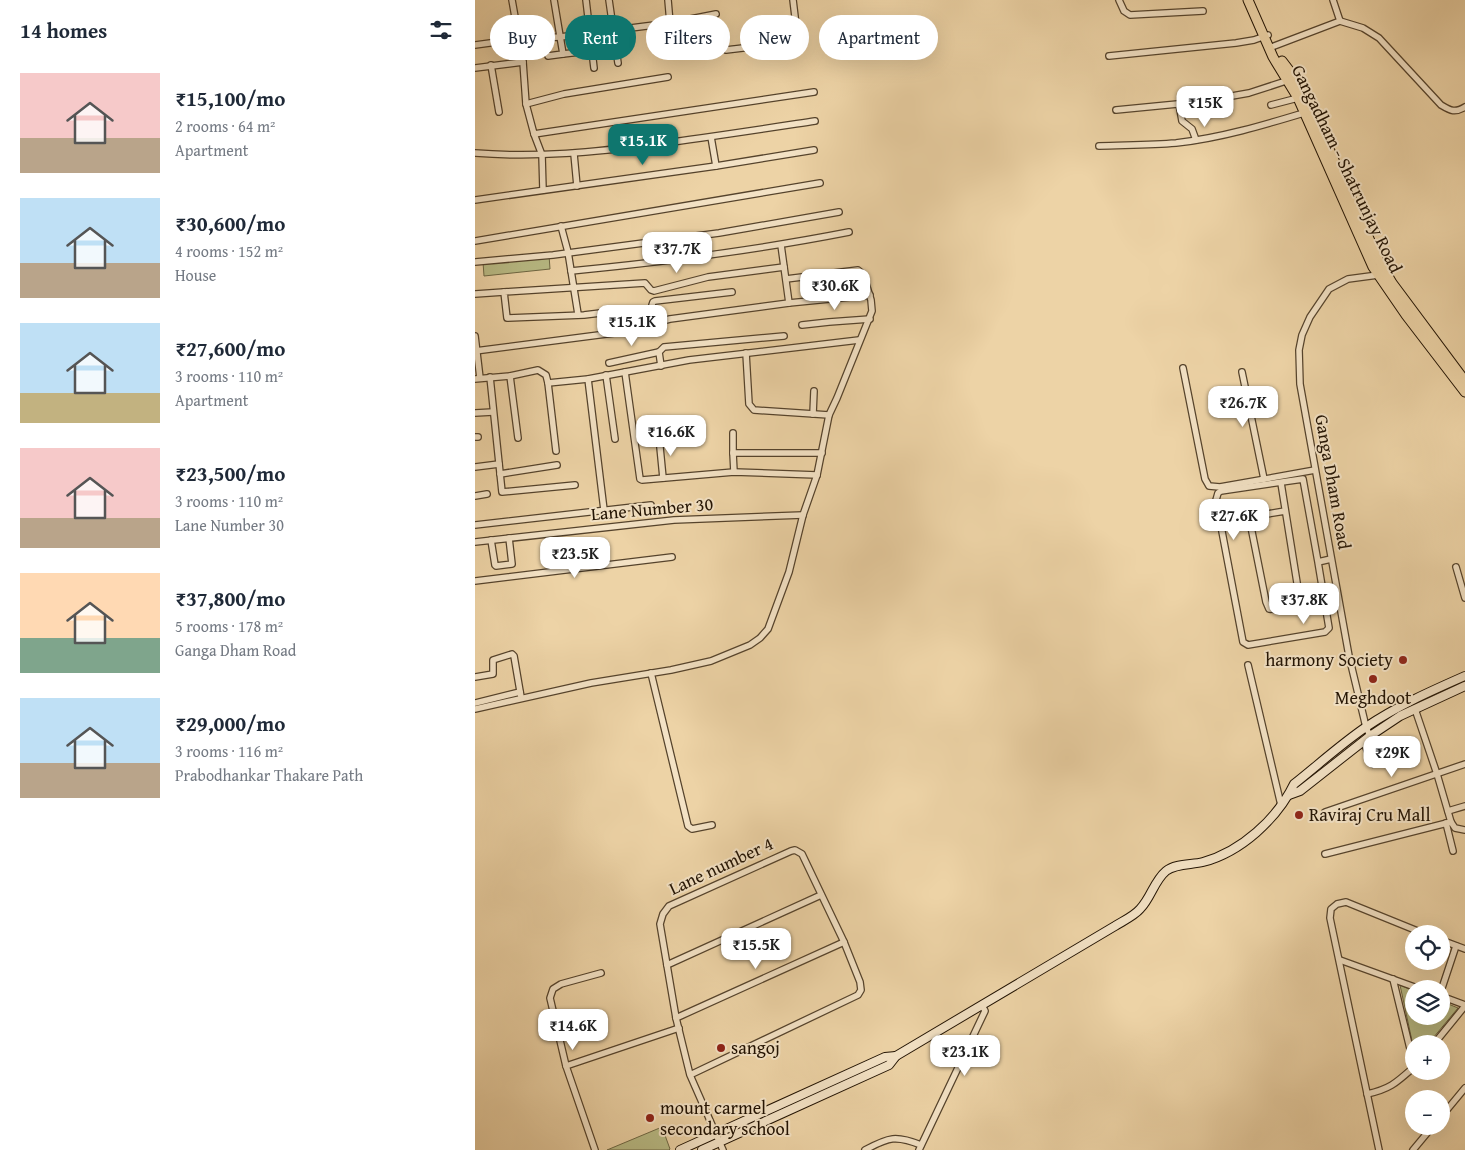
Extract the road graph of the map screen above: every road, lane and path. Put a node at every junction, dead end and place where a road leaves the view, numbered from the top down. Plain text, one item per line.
1 (512, 0) edge
2 (554, 0) edge
3 (587, 0) edge
4 (609, 0) edge
5 (668, 0) edge
6 (793, 0) edge
7 (1119, 0) edge
8 (1248, 0) edge
9 (1253, 0) edge
10 (1333, 0) edge
11 (1203, 11) dead end
12 (716, 14) dead end
13 (515, 15) edge
14 (588, 15) edge
15 (612, 15) edge
16 (669, 15) edge
17 (711, 15) edge
18 (1341, 21) junction
19 (565, 36) edge
20 (1266, 36) junction
21 (555, 37) edge
22 (560, 37) junction
23 (490, 43) edge
24 (475, 45) edge
25 (1271, 47) junction
26 (730, 50) edge
27 (563, 54) joint
28 (555, 55) edge
29 (1109, 56) dead end
30 (593, 60) edge
31 (618, 60) edge
32 (523, 62) joint
33 (618, 63) dead end
34 (491, 65) junction
35 (475, 68) edge
36 (594, 68) dead end
37 (668, 77) dead end
38 (1292, 79) junction
39 (814, 92) dead end
40 (1298, 98) junction
41 (526, 104) junction
42 (1179, 104) junction
43 (1271, 105) dead end
44 (1465, 107) edge
45 (1116, 110) dead end
46 (1308, 111) junction
47 (499, 112) dead end
48 (815, 120) dead end
49 (534, 134) junction
50 (711, 137) junction
51 (1196, 140) junction
52 (1099, 146) dead end
53 (814, 150) dead end
54 (475, 153) edge
55 (574, 154) junction
56 (542, 155) junction
57 (716, 166) junction
58 (820, 183) dead end
59 (577, 186) junction
60 (543, 190) junction
61 (475, 200) edge
62 (839, 212) dead end
63 (561, 226) junction
64 (849, 232) dead end
65 (475, 241) edge
66 (781, 245) junction
67 (568, 252) junction
68 (475, 262) edge
69 (784, 267) junction
70 (571, 271) junction
71 (1382, 274) junction
72 (785, 279) junction
73 (575, 288) junction
74 (651, 290) junction
75 (504, 292) junction
76 (733, 292) dead end
77 (475, 294) edge
78 (657, 295) dead end
79 (869, 295) junction
80 (789, 303) junction
81 (625, 310) dead end
82 (578, 314) junction
83 (870, 319) junction
84 (654, 324) junction
85 (802, 325) dead end
86 (475, 336) edge
87 (784, 336) dead end
88 (859, 340) junction
89 (476, 351) edge
90 (659, 352) junction
91 (746, 353) junction
92 (609, 363) dead end
93 (661, 366) junction
94 (1183, 368) dead end
95 (625, 372) junction
96 (1242, 372) dead end
97 (510, 376) junction
98 (606, 376) junction
99 (490, 377) junction
100 (477, 378) edge
101 (588, 379) junction
102 (1465, 381) edge
103 (548, 384) junction
104 (814, 391) dead end
105 (1465, 392) edge
106 (493, 412) junction
107 (475, 413) edge
108 (813, 414) junction
109 (829, 415) junction
110 (733, 433) dead end
111 (659, 437) dead end
112 (518, 438) dead end
113 (615, 439) dead end
114 (556, 451) dead end
115 (733, 453) junction
116 (822, 453) junction
117 (499, 464) junction
118 (557, 465) dead end
119 (475, 466) edge
120 (1315, 470) junction
121 (735, 472) junction
122 (500, 474) junction
123 (817, 475) junction
124 (663, 478) junction
125 (1264, 479) junction
126 (1281, 483) junction
127 (575, 484) dead end
128 (487, 494) dead end
129 (475, 496) edge
130 (651, 505) dead end
131 (604, 510) junction
132 (1285, 511) junction
133 (803, 515) junction
134 (475, 525) edge
135 (509, 538) junction
136 (491, 540) junction
137 (475, 542) edge
138 (672, 557) dead end
139 (1331, 559) junction
140 (1318, 562) junction
141 (512, 566) dead end
142 (1456, 567) dead end
143 (513, 576) junction
144 (475, 582) edge
145 (1465, 598) edge
146 (1248, 665) dead end
147 (651, 673) junction
148 (1465, 676) edge
149 (475, 677) edge
150 (1465, 686) edge
151 (521, 695) junction
152 (475, 703) edge
153 (475, 709) edge
154 (1415, 709) junction
155 (1366, 727) junction
156 (1367, 738) junction
157 (1373, 764) dead end
158 (1465, 764) edge
159 (1437, 774) junction
160 (1289, 795) junction
161 (1281, 805) junction
162 (1465, 806) edge
163 (1448, 811) junction
164 (1325, 812) dead end
165 (1449, 823) junction
166 (712, 825) dead end
167 (1465, 830) edge
168 (1453, 851) dead end
169 (1325, 854) dead end
170 (821, 894) junction
171 (1405, 926) edge
172 (843, 942) junction
173 (1450, 944) edge
174 (1456, 946) junction
175 (1465, 949) edge
176 (1340, 960) junction
177 (667, 965) junction
178 (601, 973) dead end
179 (1393, 979) junction
180 (1445, 980) edge
181 (1405, 983) edge
182 (1450, 1000) edge
183 (982, 1005) junction
184 (1465, 1006) edge
185 (676, 1018) junction
186 (679, 1028) junction
187 (1407, 1035) edge
188 (1441, 1035) edge
189 (896, 1056) junction
190 (566, 1066) junction
191 (690, 1075) junction
192 (1405, 1075) edge
193 (1465, 1088) edge
194 (1367, 1094) junction
195 (1450, 1106) edge
196 (715, 1134) junction
197 (1426, 1135) edge
198 (719, 1142) junction
199 (920, 1147) edge
200 (595, 1150) edge
201 (680, 1150) edge
202 (702, 1150) edge
203 (723, 1150) edge
204 (865, 1150) edge
205 (1379, 1150) edge
206 (1413, 1150) edge

1 - 13 street
2 - 22 street
3 - 14 street
4 - 15 street
5 - 16 street
6 - 26 street
7 - 11 street
8 - 20 main road, Gangadham - Shatrunjay Road
9 - 20 main road, Gangadham - Shatrunjay Road
10 - 18 street
12 - 17 street
18 - 25 street
18 - 44 street
19 - 22 street
20 - 25 main road, Gangadham - Shatrunjay Road
20 - 29 street
21 - 22 street
22 - 27 street
23 - 24 street
25 - 38 main road, Gangadham - Shatrunjay Road
27 - 28 street
30 - 36 street
31 - 33 street
32 - 34 street
32 - 41 street
34 - 35 street
34 - 47 street
37 - 41 street
38 - 40 main road, Gangadham - Shatrunjay Road
38 - 42 street
38 - 46 main road, Gangadham - Shatrunjay Road
39 - 49 street
40 - 43 street
40 - 46 main road, Gangadham - Shatrunjay Road
41 - 49 street
42 - 45 street
42 - 51 street
46 - 51 street
46 - 71 main road, Gangadham - Shatrunjay Road
48 - 50 street
49 - 56 street
50 - 55 street
50 - 57 street
51 - 52 street
53 - 57 street
54 - 56 street
55 - 56 street
55 - 59 street
56 - 60 street
57 - 59 street
58 - 63 street
59 - 60 street
60 - 61 street
62 - 67 street
63 - 65 street
63 - 67 street
64 - 66 street
66 - 69 street
66 - 70 street
67 - 68 street
67 - 70 street
69 - 72 street
69 - 74 street
70 - 73 street
71 - 102 main road, Gangadham - Shatrunjay Road
71 - 105 main road, Gangadham - Shatrunjay Road
71 - 120 street, Ganga Dham Road
72 - 79 street
72 - 80 street
73 - 74 street
73 - 75 street
73 - 82 street
74 - 78 street
75 - 77 street
75 - 82 street
76 - 84 street
79 - 80 street
79 - 83 street
80 - 84 street
81 - 82 street
83 - 85 street
83 - 88 street
84 - 89 street
86 - 89 street
87 - 90 street
88 - 91 street
88 - 109 street
89 - 100 street
90 - 92 street
90 - 93 street
91 - 93 street
91 - 108 street
93 - 95 street
94 - 125 street
95 - 98 street
95 - 124 street
96 - 125 street
97 - 99 street
97 - 103 street
97 - 112 street
98 - 101 street
98 - 113 street
99 - 100 street
99 - 106 street
101 - 103 street
101 - 131 street
103 - 114 street
104 - 108 street
106 - 107 street
106 - 117 street
108 - 109 street
109 - 116 street
110 - 115 street
111 - 124 street
115 - 116 street
115 - 121 street
116 - 123 street
117 - 119 street
117 - 122 street
118 - 122 street
120 - 125 street
120 - 139 street, Ganga Dham Road
121 - 123 street
121 - 124 street
122 - 127 street
123 - 133 street
126 - 132 street
126 - 140 street
126 - 140 street
128 - 129 street
130 - 131 street
131 - 134 street
132 - 132 street
133 - 135 street, Lane Number 30
133 - 147 street
135 - 136 street, Lane Number 30
135 - 136 street
136 - 137 street, Lane Number 30
138 - 143 street
139 - 140 street
139 - 155 street, Ganga Dham Road
141 - 143 street
142 - 145 street
143 - 144 street
146 - 161 street
147 - 151 street
147 - 166 street
148 - 155 main road
149 - 151 street
150 - 154 main road
151 - 152 street
151 - 153 street
154 - 156 main road
154 - 159 street
155 - 156 street, Ganga Dham Road
155 - 160 main road
156 - 157 street, Ganga Dham Road
156 - 160 main road
158 - 159 street
159 - 163 street
159 - 164 street
160 - 161 main road
161 - 183 main road
162 - 163 street
163 - 165 street
165 - 167 street
165 - 168 street
165 - 169 street
170 - 172 street
170 - 177 street
170 - 177 street, Lane number 4
171 - 176 street
172 - 185 street
172 - 191 street
173 - 174 street
174 - 175 street
174 - 180 street
176 - 179 street
176 - 194 street
177 - 185 street
178 - 190 street
179 - 181 street
179 - 187 street
182 - 184 street
183 - 189 main road
183 - 199 street
184 - 188 street
185 - 186 street
186 - 190 street
186 - 191 street
189 - 196 main road
189 - 198 main road
190 - 200 street
191 - 196 street
192 - 194 street
193 - 195 street
194 - 205 street
196 - 198 street
196 - 201 main road
197 - 206 street
198 - 202 main road
198 - 203 street
199 - 204 street

